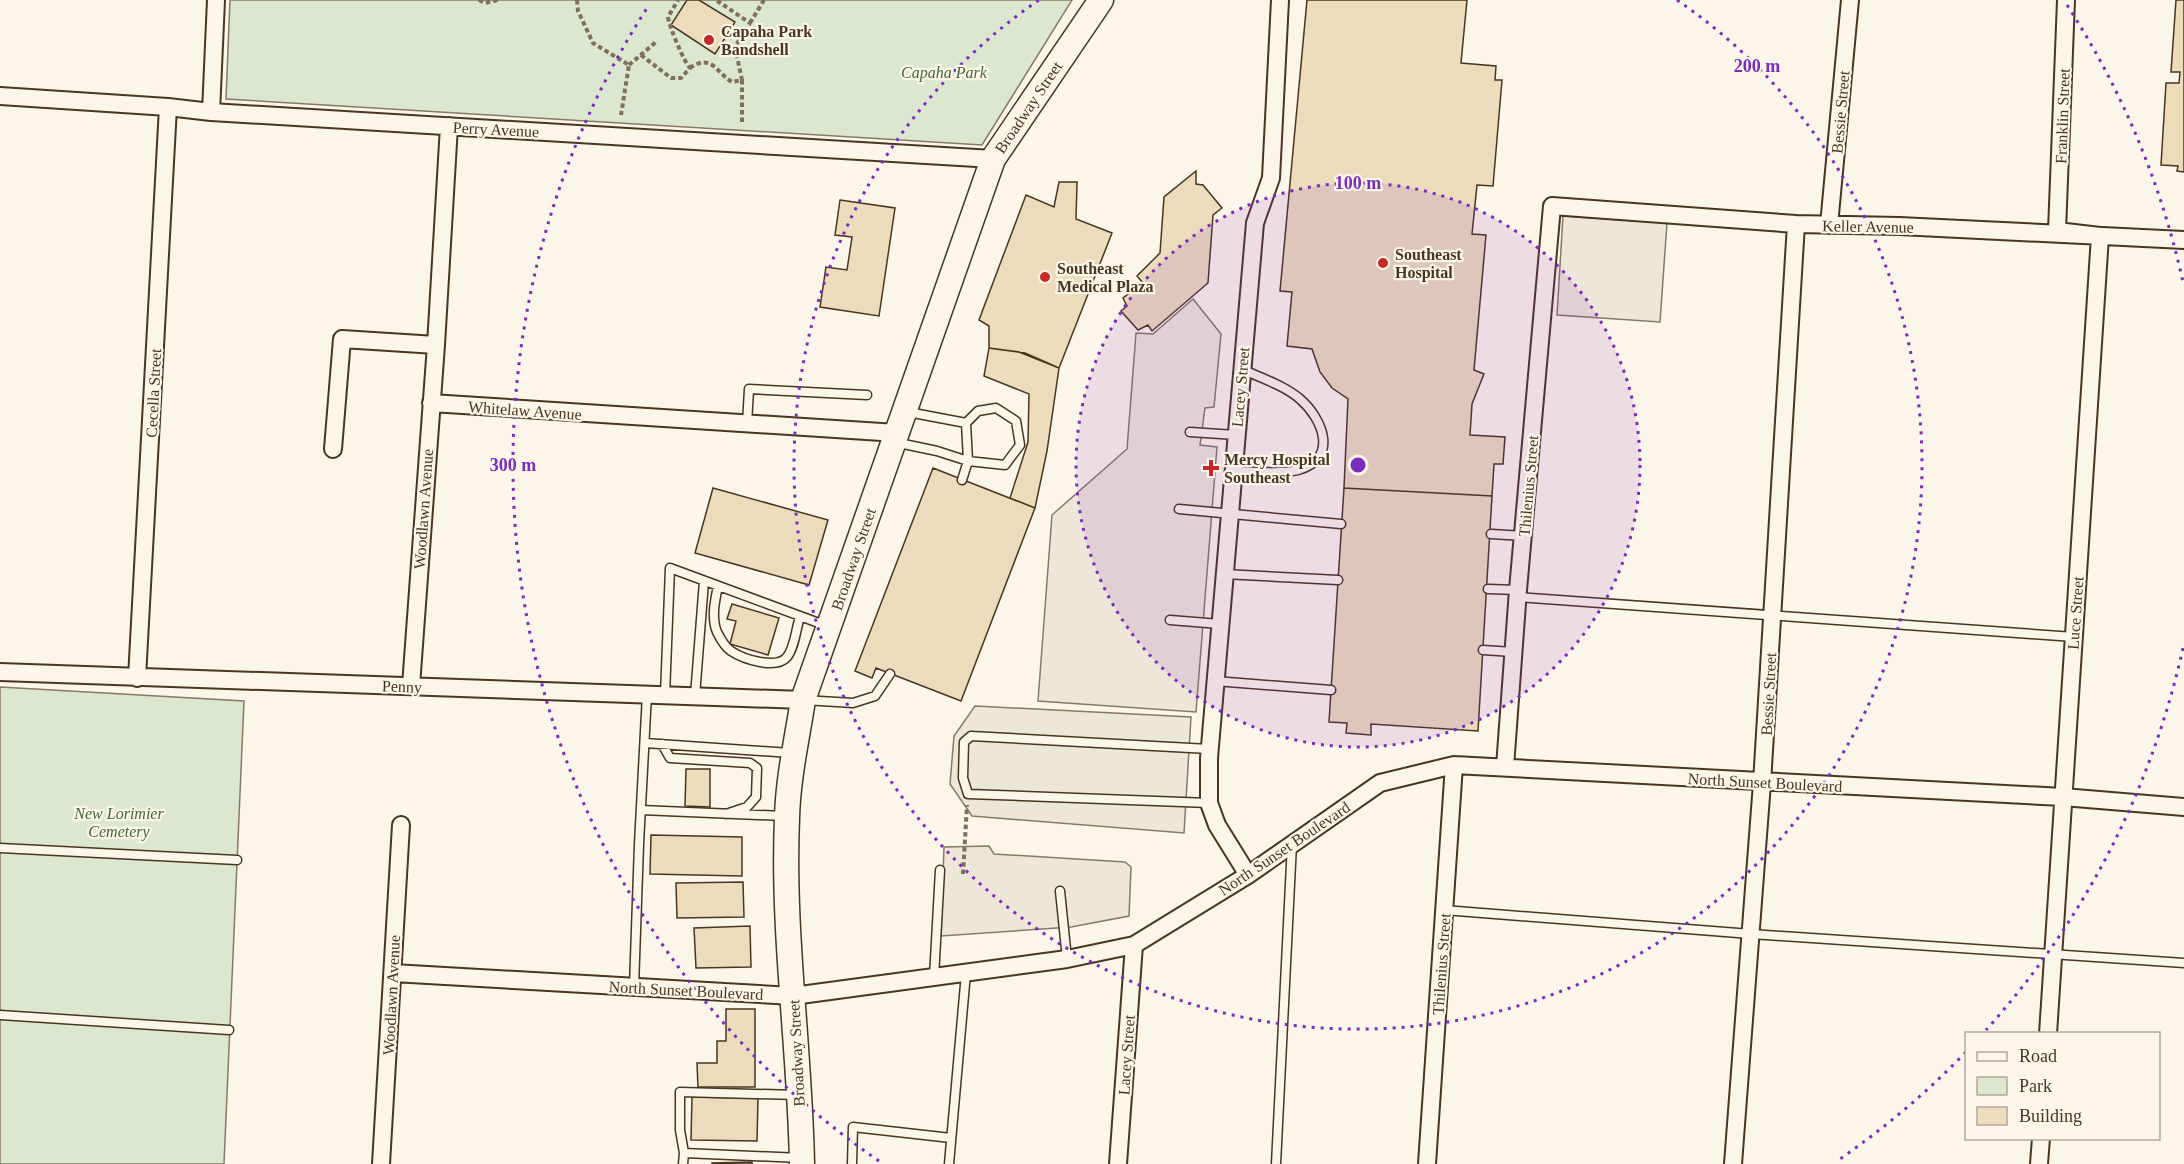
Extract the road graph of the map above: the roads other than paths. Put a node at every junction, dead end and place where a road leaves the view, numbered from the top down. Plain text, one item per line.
1 (216, 0) edge
2 (1101, 0) edge
3 (1280, 0) edge
4 (1850, 0) edge
5 (2066, 0) edge
6 (0, 96) edge
7 (168, 107) junction
8 (211, 112) junction
9 (448, 126) junction
10 (993, 159) junction
11 (1552, 206) joint
12 (1796, 224) junction
13 (1829, 225) junction
14 (2100, 236) junction
15 (2184, 240) edge
16 (436, 345) junction
17 (1242, 369) junction
18 (867, 395) dead end
19 (431, 403) junction
20 (966, 423) junction
21 (747, 424) junction
22 (899, 429) junction
23 (1190, 432) dead end
24 (1236, 435) junction
25 (333, 449) dead end
26 (968, 460) junction
27 (1233, 471) junction
28 (962, 480) dead end
29 (1179, 509) dead end
30 (1230, 515) junction
31 (1341, 524) dead end
32 (1491, 534) dead end
33 (1524, 536) junction
34 (1224, 574) junction
35 (1338, 580) dead end
36 (704, 581) junction
37 (718, 586) junction
38 (1488, 589) dead end
39 (1518, 594) junction
40 (1772, 615) junction
41 (800, 617) junction
42 (1170, 620) dead end
43 (1220, 624) junction
44 (829, 627) junction
45 (2074, 637) junction
46 (1484, 650) dead end
47 (1513, 652) junction
48 (0, 672) edge
49 (890, 674) dead end
50 (137, 678) junction
51 (1215, 681) junction
52 (411, 686) junction
53 (1331, 690) dead end
54 (647, 694) junction
55 (664, 695) junction
56 (695, 696) junction
57 (803, 700) junction
58 (645, 743) junction
59 (662, 744) junction
60 (1209, 749) junction
61 (794, 754) junction
62 (1454, 765) junction
63 (1505, 767) junction
64 (1762, 783) junction
65 (2064, 797) junction
66 (1209, 802) junction
67 (2184, 807) edge
68 (640, 810) junction
69 (726, 814) junction
70 (787, 817) junction
71 (401, 825) dead end
72 (1292, 844) junction
73 (0, 848) edge
74 (237, 860) dead end
75 (939, 870) dead end
76 (1248, 875) junction
77 (1060, 891) dead end
78 (1444, 910) junction
79 (1751, 934) junction
80 (1134, 945) junction
81 (2054, 956) junction
82 (1067, 959) junction
83 (2184, 963) edge
84 (393, 973) junction
85 (966, 973) junction
86 (934, 977) junction
87 (634, 987) junction
88 (792, 996) junction
89 (0, 1015) edge
90 (229, 1030) dead end
91 (2048, 1032) edge
92 (798, 1095) junction
93 (951, 1138) junction
94 (2041, 1140) edge
95 (684, 1153) junction
96 (802, 1161) edge
97 (381, 1164) edge
98 (683, 1164) edge
99 (852, 1164) edge
100 (949, 1164) edge
101 (1118, 1164) edge
102 (1276, 1164) edge
103 (1427, 1164) edge
104 (1733, 1164) edge
105 (2039, 1164) edge

1 - 8 street
2 - 10 main road, Broadway Street
3 - 17 street, Lacey Street
4 - 13 street, Bessie Street
5 - 14 street, Franklin Street
6 - 7 street, Perry Avenue
7 - 8 street, Perry Avenue
7 - 50 street, Cecella Street
8 - 9 street, Perry Avenue
9 - 10 street, Perry Avenue
9 - 16 street
10 - 22 main road, Broadway Street
11 - 12 street, Keller Avenue
11 - 33 street, Thilenius Street
12 - 13 street, Keller Avenue
12 - 40 street, Bessie Street
13 - 14 street, Keller Avenue
14 - 15 street, Keller Avenue
14 - 45 street, Luce Street
16 - 19 street
16 - 25 street
17 - 24 street, Lacey Street
17 - 27 lane
18 - 21 lane
19 - 21 street, Whitelaw Avenue
19 - 52 street, Woodlawn Avenue
20 - 22 lane
20 - 26 lane
20 - 26 lane
21 - 22 street, Whitelaw Avenue
22 - 26 lane
22 - 44 main road, Broadway Street
23 - 24 lane
24 - 27 street, Lacey Street
26 - 28 lane
27 - 30 street, Lacey Street
29 - 30 lane
30 - 31 lane
30 - 34 street, Lacey Street
32 - 33 lane
33 - 39 street, Thilenius Street
34 - 35 lane
34 - 43 street, Lacey Street
36 - 37 lane
36 - 55 lane
36 - 56 lane
37 - 41 lane
37 - 41 lane
38 - 39 lane
39 - 40 lane
39 - 47 street, Thilenius Street
40 - 45 lane
40 - 64 street, Bessie Street
41 - 44 lane
42 - 43 lane
43 - 51 street, Lacey Street
44 - 57 main road, Broadway Street
45 - 65 street, Luce Street
46 - 47 lane
47 - 63 street, Thilenius Street
48 - 50 street, Penny
49 - 57 lane
50 - 52 street, Penny
51 - 53 lane
51 - 60 street, Lacey Street
52 - 54 street, Penny
54 - 55 street, Penny
54 - 58 lane
55 - 56 street, Penny
56 - 57 street, Penny
57 - 61 main road, Broadway Street
58 - 59 lane
58 - 68 lane
59 - 61 lane
59 - 69 lane
60 - 66 street, Lacey Street
60 - 66 lane
61 - 70 main road, Broadway Street
62 - 63 street, North Sunset Boulevard
62 - 72 street, North Sunset Boulevard
62 - 78 street, Thilenius Street
63 - 64 street, North Sunset Boulevard
64 - 65 street, North Sunset Boulevard
64 - 79 street, Bessie Street
65 - 67 street, North Sunset Boulevard
65 - 81 street, Luce Street
66 - 76 street, Lacey Street
68 - 69 lane
68 - 87 lane
69 - 70 lane
70 - 88 main road, Broadway Street
71 - 84 street, Woodlawn Avenue
72 - 76 street, North Sunset Boulevard
72 - 102 lane
73 - 74 lane
75 - 86 lane
76 - 80 street, North Sunset Boulevard
77 - 82 lane
78 - 79 lane
78 - 103 street, Thilenius Street
79 - 81 lane
79 - 104 street, Bessie Street
80 - 82 street, North Sunset Boulevard
80 - 101 street, Lacey Street
81 - 83 lane
81 - 91 street, Luce Street
82 - 85 street, North Sunset Boulevard
84 - 87 street, North Sunset Boulevard
84 - 97 street, Woodlawn Avenue
85 - 86 street, North Sunset Boulevard
85 - 93 lane
86 - 88 street, North Sunset Boulevard
87 - 88 street, North Sunset Boulevard
88 - 92 main road, Broadway Street
89 - 90 lane
92 - 95 lane
92 - 96 main road, Broadway Street
93 - 99 lane
93 - 100 lane
94 - 105 street
95 - 96 lane
95 - 98 lane

